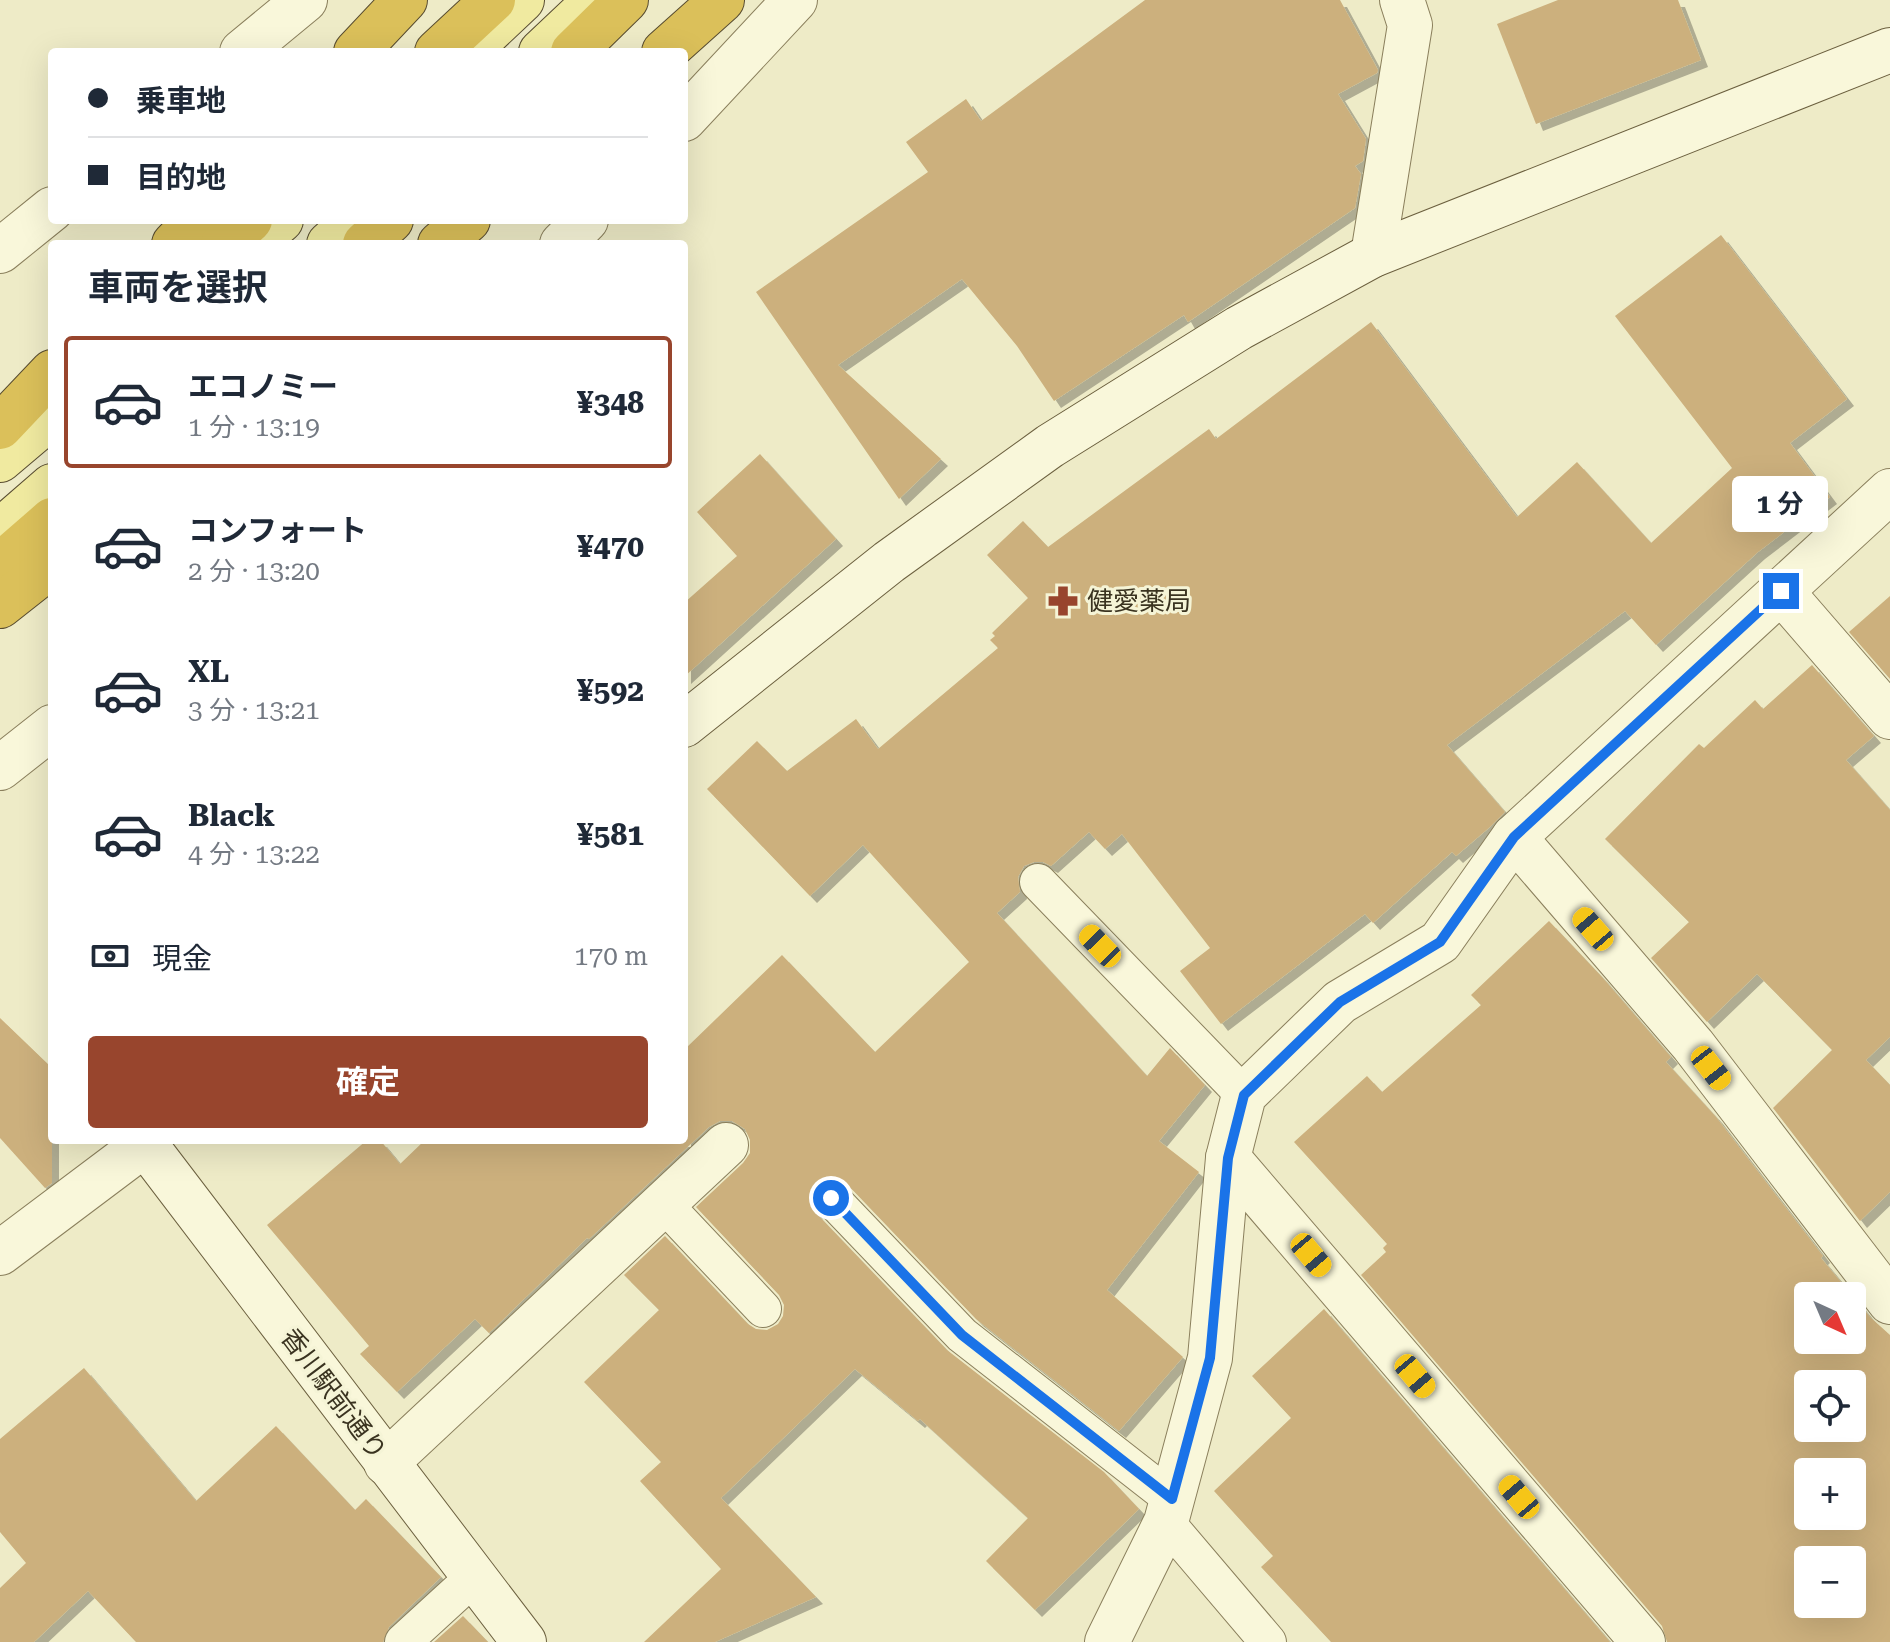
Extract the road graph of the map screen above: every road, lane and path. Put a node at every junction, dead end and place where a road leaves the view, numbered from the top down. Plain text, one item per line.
1 (305, 0) edge
2 (405, 0) edge
3 (493, 0) edge
4 (522, 0) edge
5 (596, 0) edge
6 (626, 0) edge
7 (722, 0) edge
8 (795, 0) edge
9 (1402, 0) edge
10 (247, 48) edge
11 (360, 48) edge
12 (441, 48) edge
13 (471, 48) edge
14 (545, 48) edge
15 (577, 48) edge
16 (668, 48) edge
17 (1890, 50) edge
18 (688, 115) edge
19 (48, 212) edge
20 (193, 224) edge
21 (246, 224) edge
22 (276, 224) edge
23 (352, 224) edge
24 (387, 224) edge
25 (463, 224) edge
26 (582, 224) edge
27 (178, 240) edge
28 (228, 240) edge
29 (258, 240) edge
30 (334, 240) edge
31 (369, 240) edge
32 (445, 240) edge
33 (566, 240) edge
34 (0, 251) edge
35 (1373, 255) junction
36 (48, 376) edge
37 (48, 397) edge
38 (48, 419) edge
39 (0, 427) edge
40 (0, 438) edge
41 (0, 460) edge
42 (48, 489) edge
43 (1890, 491) edge
44 (48, 523) edge
45 (0, 531) edge
46 (0, 565) edge
47 (48, 568) edge
48 (1781, 591) junction
49 (0, 606) edge
50 (1890, 717) edge
51 (688, 718) edge
52 (48, 730) edge
53 (0, 768) edge
54 (1514, 837) junction
55 (1038, 882) dead end
56 (1244, 1095) junction
57 (144, 1144) edge
58 (148, 1144) edge
59 (726, 1145) dead end
60 (1228, 1158) junction
61 (831, 1198) dead end
62 (664, 1204) junction
63 (0, 1253) edge
64 (1890, 1302) edge
65 (763, 1309) dead end
66 (386, 1463) junction
67 (1169, 1511) junction
68 (474, 1577) junction
69 (403, 1642) edge
70 (524, 1642) edge
71 (1107, 1642) edge
72 (1268, 1642) edge
73 (1643, 1642) edge

1 - 10 street
2 - 11 highway
3 - 12 highway
4 - 13 main road
5 - 14 main road
6 - 15 highway
7 - 16 highway
8 - 18 street
9 - 35 street
17 - 35 street
19 - 34 street
20 - 27 highway
21 - 28 highway
22 - 29 main road
23 - 30 main road
24 - 31 highway
25 - 32 highway
26 - 33 street
35 - 51 street
36 - 39 highway
37 - 40 highway
38 - 41 main road
42 - 45 main road
43 - 48 street
44 - 46 highway
47 - 49 highway
48 - 50 street
48 - 54 street
52 - 53 street
54 - 56 street
54 - 64 street
55 - 56 lane
56 - 60 street
57 - 63 street
58 - 66 street, 香川駅前通り
59 - 62 street
60 - 67 street
60 - 73 street
61 - 67 lane
62 - 65 lane
62 - 66 street
66 - 68 street, 香川駅前通り
67 - 71 street
67 - 72 lane
68 - 69 lane
68 - 70 street, 香川駅前通り

